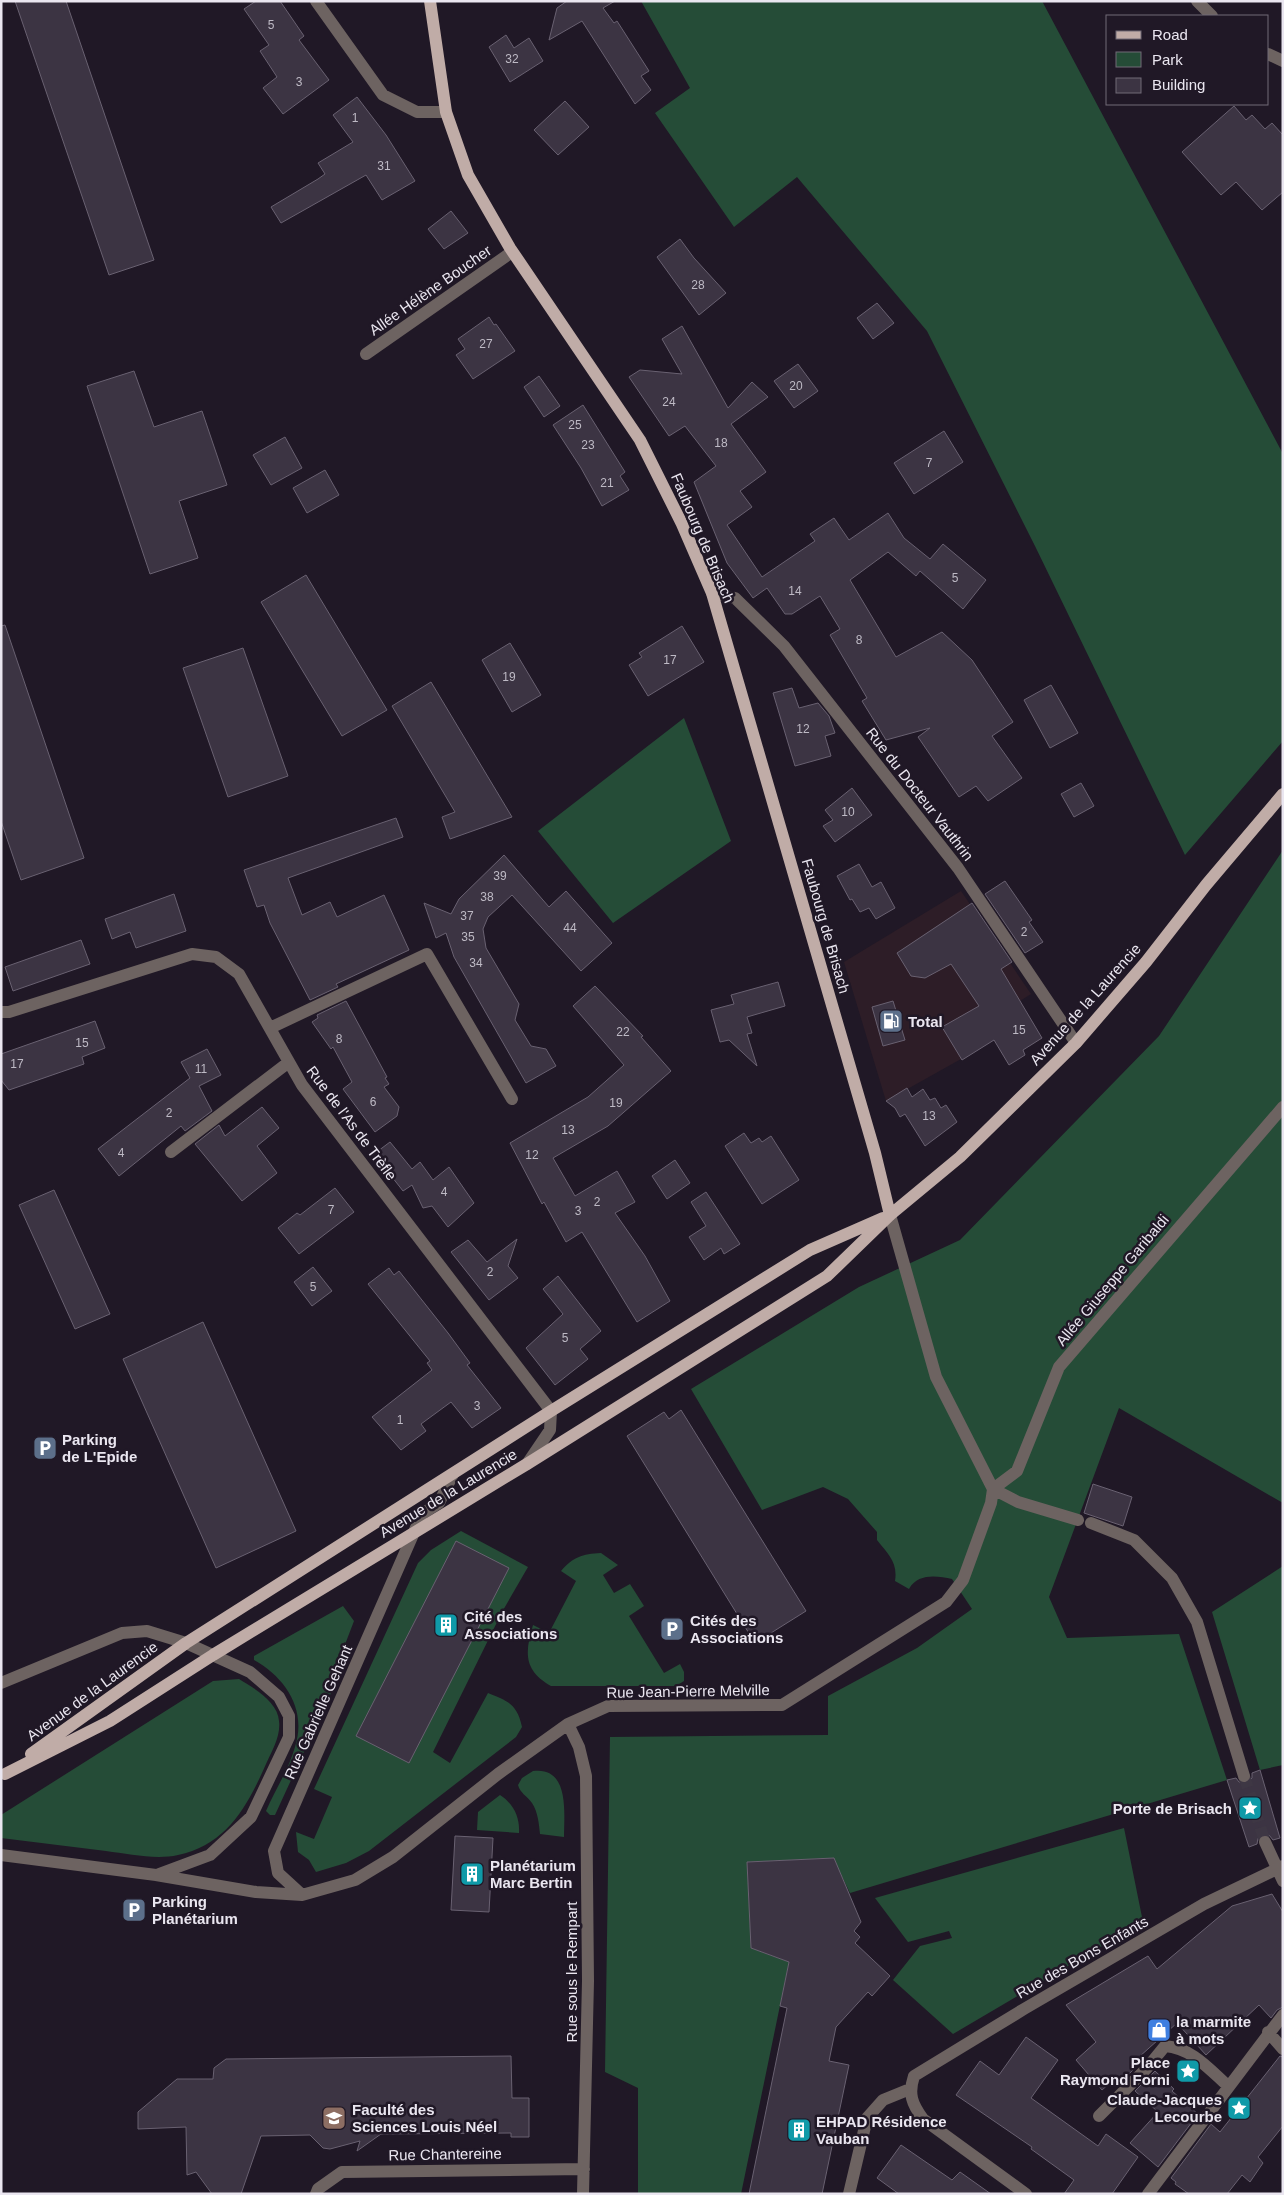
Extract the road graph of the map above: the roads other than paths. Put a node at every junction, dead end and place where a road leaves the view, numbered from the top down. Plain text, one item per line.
1 (316, 1) edge
2 (430, 1) edge
3 (1197, 1) edge
4 (1211, 15) edge
5 (1283, 48) edge
6 (1269, 55) edge
7 (1283, 61) edge
8 (446, 112) junction
9 (512, 252) junction
10 (366, 354) dead end
11 (712, 593) junction
12 (1283, 794) edge
13 (1, 1012) edge
14 (270, 1028) junction
15 (1076, 1043) junction
16 (289, 1062) junction
17 (512, 1099) dead end
18 (1283, 1107) edge
19 (171, 1152) dead end
20 (890, 1215) junction
21 (551, 1411) junction
22 (527, 1464) junction
23 (453, 1474) junction
24 (993, 1489) junction
25 (412, 1534) junction
26 (186, 1643) junction
27 (213, 1655) junction
28 (1, 1683) edge
29 (568, 1724) junction
30 (3, 1775) edge
31 (1244, 1776) tunnel mouth
32 (1266, 1842) tunnel mouth
33 (1, 1855) edge
34 (1281, 1873) edge
35 (156, 1875) junction
36 (302, 1895) junction
37 (1283, 2015) edge
38 (1268, 2032) junction
39 (1283, 2049) edge
40 (1228, 2086) junction
41 (910, 2090) junction
42 (1099, 2116) dead end
43 (584, 2169) junction
44 (316, 2194) edge
45 (583, 2194) edge
46 (849, 2194) edge
47 (1026, 2194) edge
48 (1148, 2194) edge

1 - 8 street
2 - 8 main road, Faubourg de Brisach
3 - 4 street
5 - 6 street
6 - 7 street
8 - 9 main road, Faubourg de Brisach
9 - 10 street, Allée Hélène Boucher
9 - 11 main road, Faubourg de Brisach
11 - 15 street, Rue du Docteur Vauthrin
11 - 20 main road, Faubourg de Brisach
12 - 15 main road, Avenue de la Laurencie
13 - 14 street, Rue de l'As de Trèfle
14 - 16 street, Rue de l'As de Trèfle
14 - 17 street
15 - 20 main road, Avenue de la Laurencie
16 - 19 street
16 - 21 street, Rue de l'As de Trèfle
18 - 24 street, Allée Giuseppe Garibaldi
20 - 21 main road, Avenue de la Laurencie
20 - 22 main road, Avenue de la Laurencie
20 - 24 street
21 - 22 street
21 - 23 main road, Avenue de la Laurencie
22 - 25 main road, Avenue de la Laurencie
23 - 25 street, Rue Gabrielle Gehant
23 - 26 main road, Avenue de la Laurencie
24 - 29 street, Rue Jean-Pierre Melville
24 - 31 street
25 - 27 main road, Avenue de la Laurencie
25 - 36 street, Rue Gabrielle Gehant
26 - 27 street, Rue Gabrielle Gehant
26 - 28 street, Rue Gabrielle Gehant
26 - 30 main road, Avenue de la Laurencie
27 - 30 main road, Avenue de la Laurencie
27 - 35 street, Rue Gabrielle Gehant
29 - 36 street, Rue Jean-Pierre Melville
29 - 43 street, Rue sous le Rempart
32 - 34 street
33 - 35 street, Rue Gabrielle Gehant
34 - 41 street, Rue des Bons Enfants
35 - 36 street, Rue Jean-Pierre Melville
37 - 38 street
38 - 39 street
38 - 40 street
40 - 42 street
40 - 48 street
41 - 46 street
41 - 47 street
43 - 44 street, Rue Chantereine
43 - 45 street, Rue sous le Rempart

